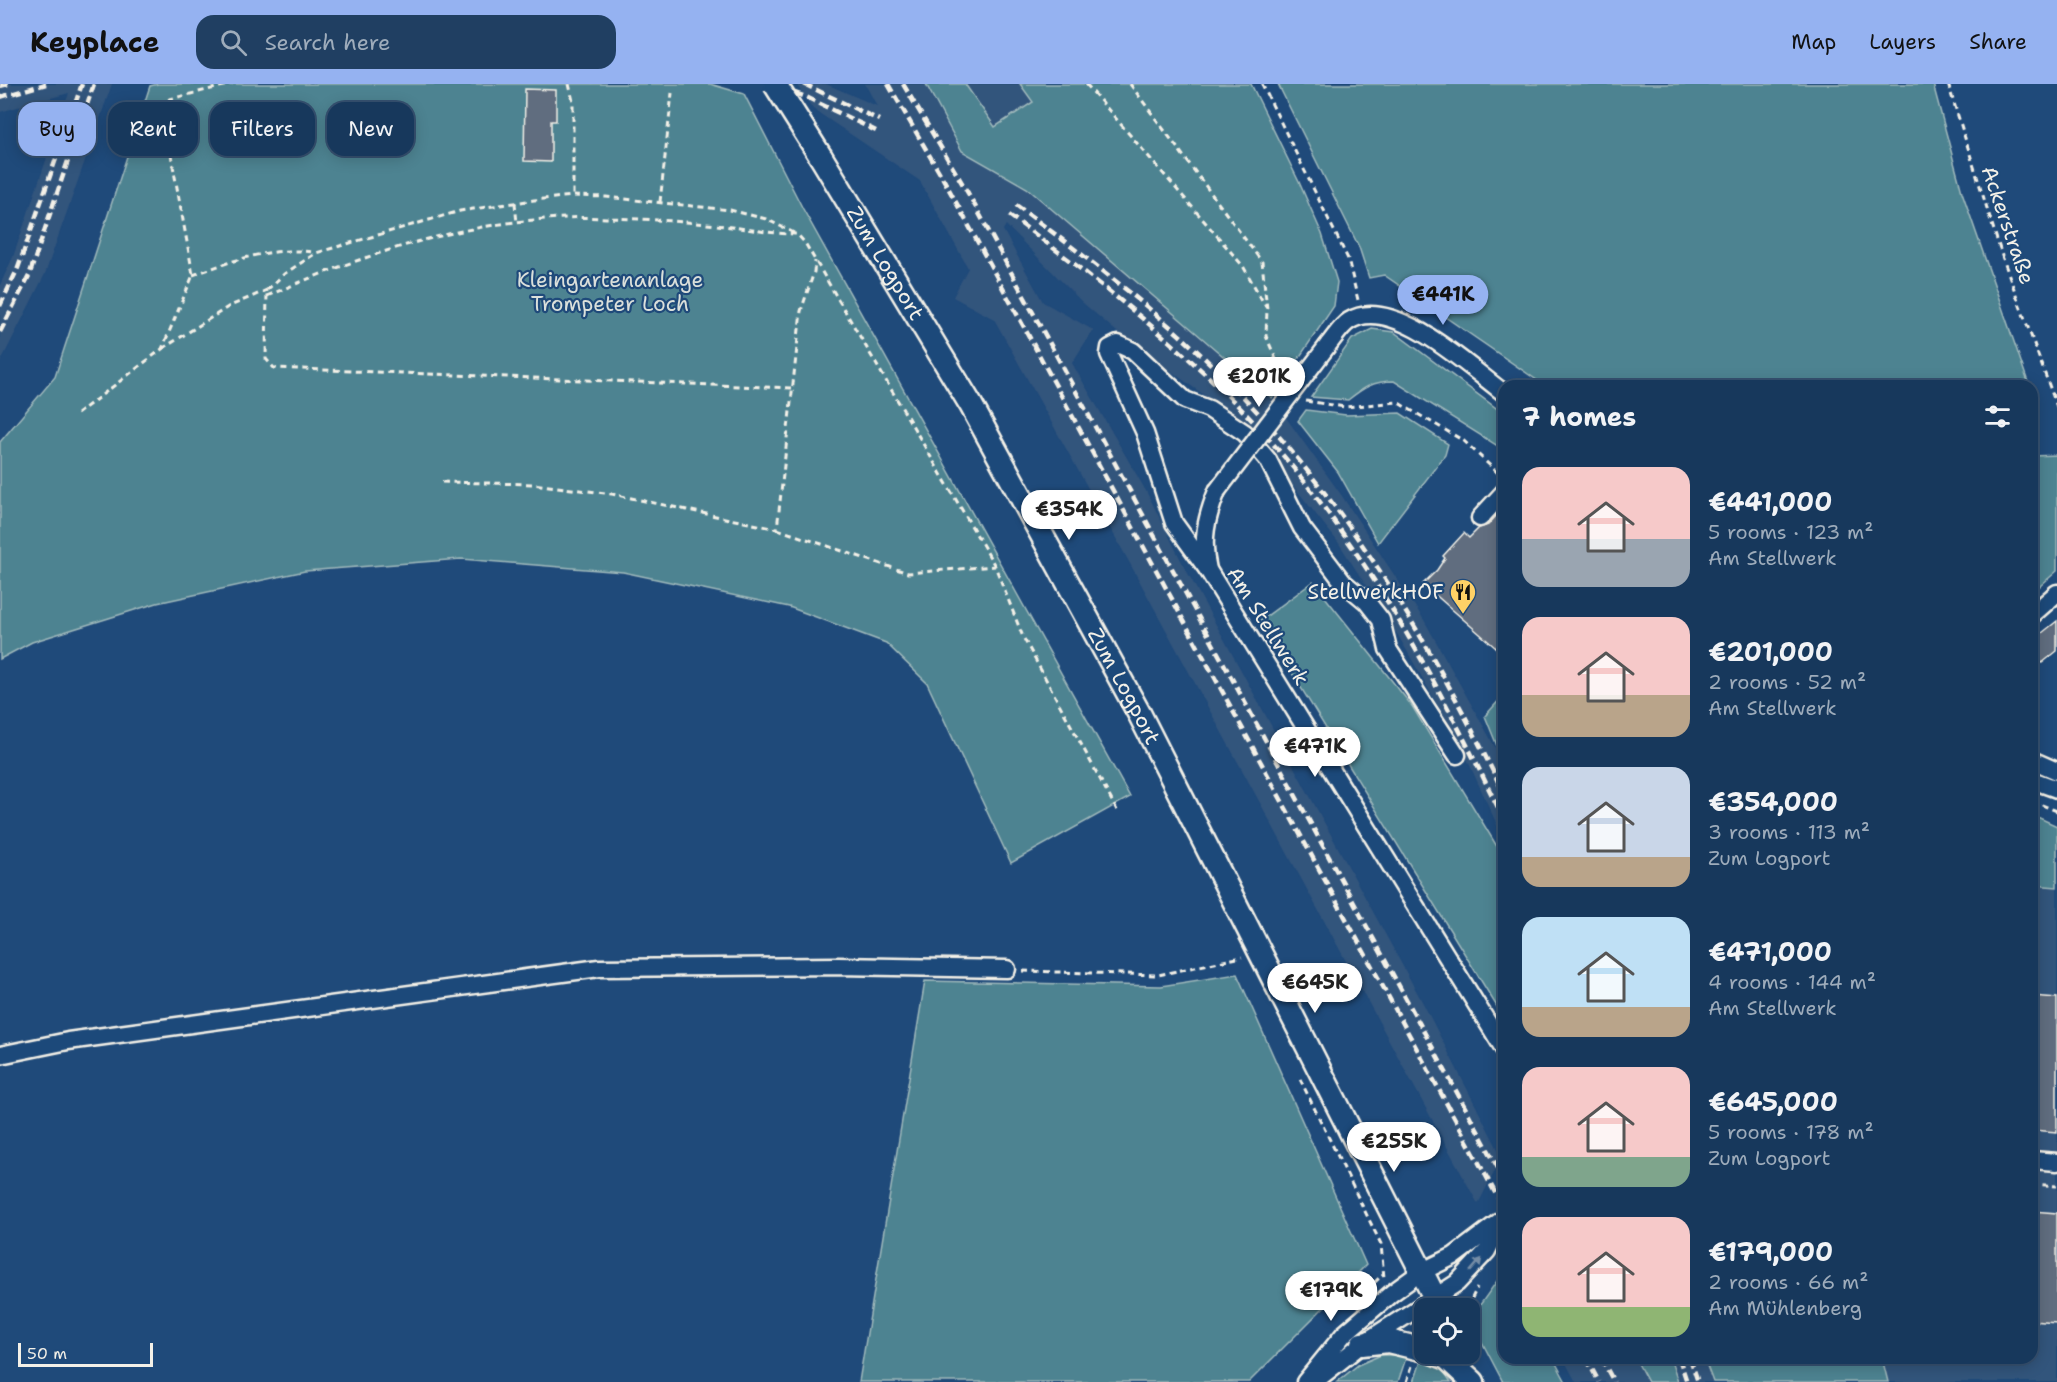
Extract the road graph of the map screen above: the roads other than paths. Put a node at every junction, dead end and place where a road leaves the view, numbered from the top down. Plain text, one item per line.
1 (775, 84) edge
2 (1498, 389) edge
3 (1498, 498) edge
4 (1480, 518) dead end
5 (1208, 570) junction
6 (2057, 593) edge
7 (2038, 610) edge
8 (1457, 755) dead end
9 (2038, 763) edge
10 (2057, 771) edge
11 (2038, 782) edge
12 (2057, 789) edge
13 (1007, 969) road end
14 (1498, 1040) edge
15 (0, 1055) edge
16 (2038, 1160) edge
17 (2057, 1162) edge
18 (1498, 1223) edge
19 (1498, 1230) edge
20 (1421, 1272) junction
21 (1434, 1298) edge
22 (1442, 1298) edge
23 (1414, 1316) edge
24 (1362, 1344) junction
25 (1414, 1347) edge
26 (1454, 1364) edge
27 (1468, 1364) edge
28 (1305, 1382) edge
29 (1314, 1382) edge
30 (1475, 1382) edge

1 - 20 main road, Zum Logport, bridge
2 - 5 street, Am Stellwerk, bridge
3 - 4 street
5 - 8 street
5 - 14 street, Am Stellwerk
6 - 7 street
9 - 10 street
11 - 12 street
13 - 15 street
16 - 17 street
18 - 20 street
22 -> 19 street
20 - 21 main road, Zum Logport
20 - 28 street
23 - 24 street
24 - 25 main road
24 - 29 street
26 - 30 main road
27 - 30 main road

